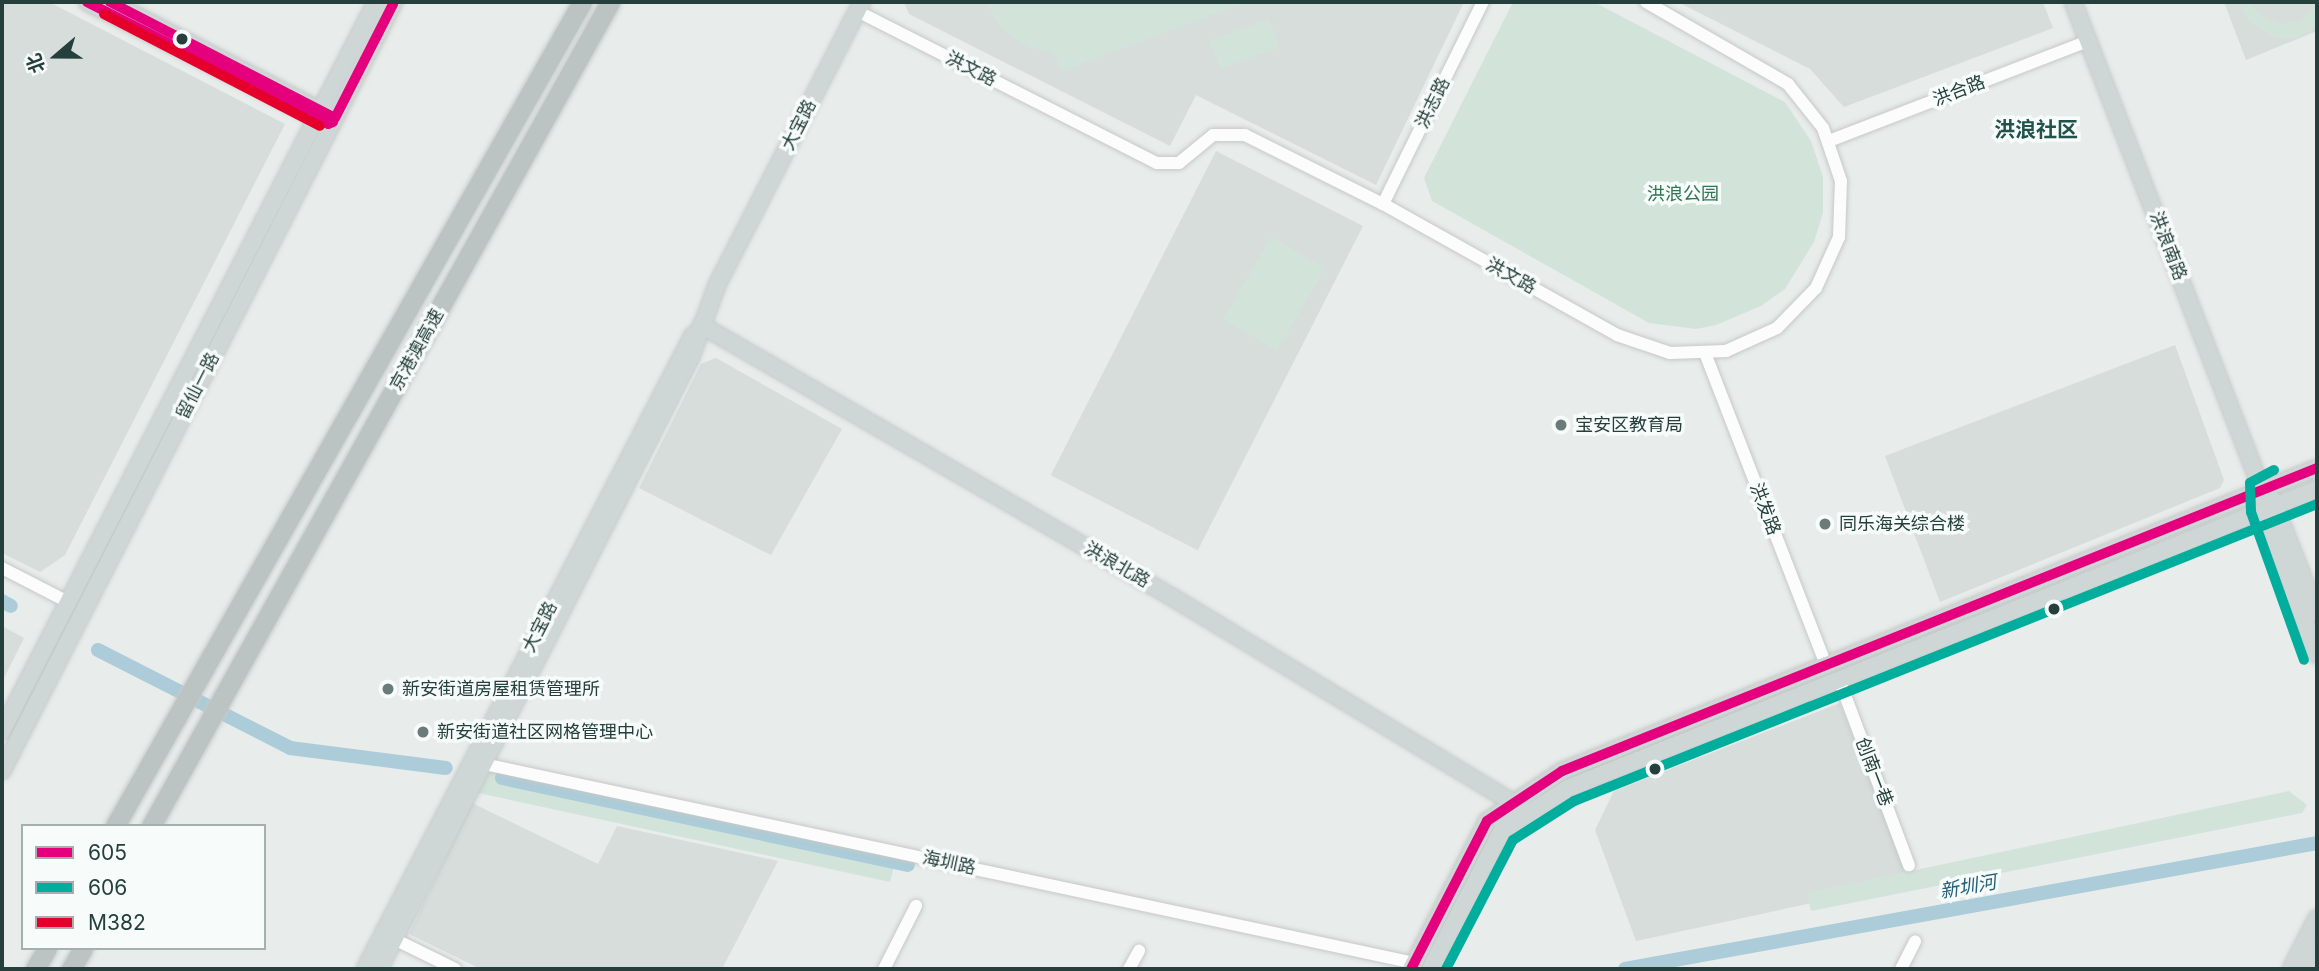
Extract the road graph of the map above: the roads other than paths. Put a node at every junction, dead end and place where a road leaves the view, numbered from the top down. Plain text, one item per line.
1 (87, 2) edge
2 (110, 2) edge
3 (376, 2) edge
4 (394, 2) edge
5 (582, 2) edge
6 (610, 2) edge
7 (1483, 2) edge
8 (1646, 2) edge
9 (2073, 2) edge
10 (860, 6) edge
11 (2088, 41) junction
12 (275, 97) junction
13 (319, 114) junction
14 (333, 122) junction
15 (1829, 141) junction
16 (296, 158) junction
17 (1382, 204) junction
18 (701, 325) junction
19 (1705, 354) junction
20 (2317, 468) edge
21 (2317, 489) edge
22 (2262, 490) junction
23 (2271, 507) junction
24 (2, 568) edge
25 (68, 602) junction
26 (2317, 613) edge
27 (2317, 654) edge
28 (1826, 665) junction
29 (1839, 679) junction
30 (2, 731) edge
31 (484, 764) junction
32 (2, 771) edge
33 (1514, 803) junction
34 (1529, 813) junction
35 (116, 824) edge
36 (152, 824) edge
37 (1909, 864) dead end
38 (916, 906) dead end
39 (2317, 918) edge
40 (389, 936) junction
41 (1915, 941) dead end
42 (2314, 948) edge
43 (82, 950) edge
44 (1139, 951) dead end
45 (1413, 966) edge
46 (71, 969) edge
47 (365, 969) edge
48 (379, 969) edge
49 (455, 969) edge
50 (884, 969) edge
51 (1129, 969) edge
52 (1430, 969) edge
53 (1901, 969) edge
54 (2291, 969) edge
55 (2307, 969) edge

1 - 12 main road
2 - 13 main road
3 - 13 main road, 留仙一路
4 - 14 main road, 留仙一路
5 - 35 highway, 京港澳高速
6 - 36 highway, 京港澳高速
7 - 17 street, 洪志路
8 - 15 street, 洪文路
9 - 11 main road, 洪浪南路
10 - 17 street, 洪文路
10 - 18 main road, 大宝路
11 - 15 street, 洪合路
11 - 22 main road, 洪浪南路
12 - 13 main road
12 - 16 main road
13 - 14 main road
13 - 16 main road, 留仙一路
14 - 32 main road, 留仙一路
15 - 19 street, 洪文路
16 - 25 main road, 留仙一路
17 - 19 street, 洪文路
18 - 31 main road, 大宝路
18 - 33 main road, 洪浪北路
18 - 40 main road, 大宝路
19 - 28 street, 洪发路
20 - 22 main road
21 - 23 main road
22 - 23 main road, 洪浪南路
22 - 28 main road
23 - 26 main road
23 - 27 main road
23 - 29 main road
24 - 25 street
25 - 30 main road, 留仙一路
28 - 33 main road
29 - 34 main road
29 - 37 street, 创南一巷
31 - 40 main road, 大宝路
31 - 45 street, 海圳路
33 - 34 main road, 洪浪北路
33 - 45 main road
34 - 52 main road
38 - 50 street
39 - 42 main road
40 - 47 main road, 大宝路
40 - 48 main road, 大宝路
40 - 49 street
41 - 53 street
42 - 54 main road
42 - 55 main road
43 - 46 highway
44 - 51 street

